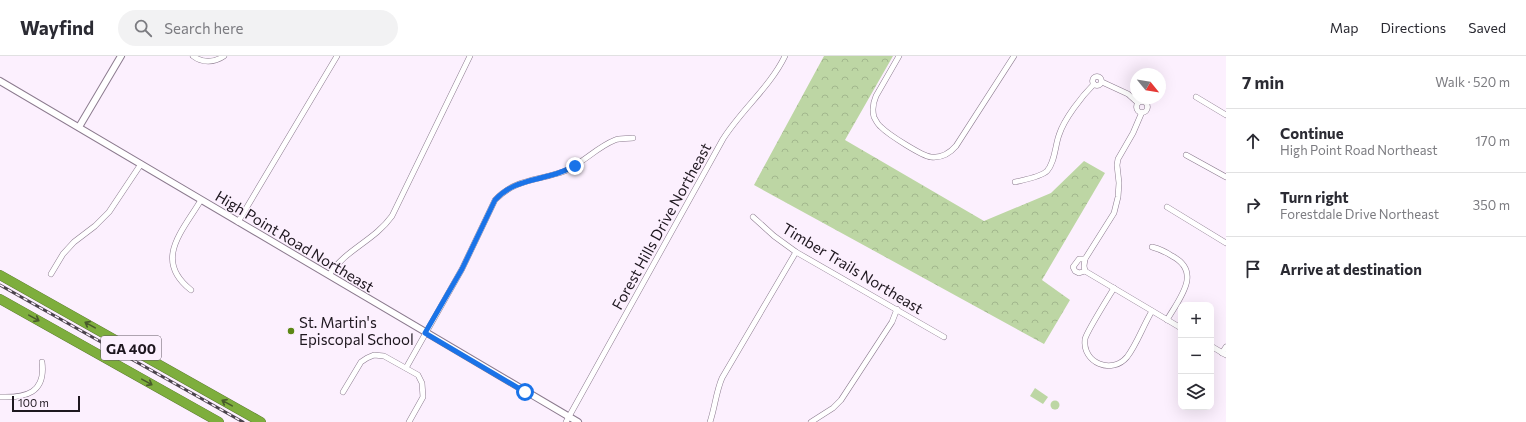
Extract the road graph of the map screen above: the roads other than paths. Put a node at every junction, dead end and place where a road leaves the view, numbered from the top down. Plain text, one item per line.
1 (121, 56) edge
2 (193, 56) edge
3 (224, 56) edge
4 (337, 56) edge
5 (470, 56) edge
6 (786, 56) edge
7 (899, 56) edge
8 (1014, 56) edge
9 (0, 81) edge
10 (1130, 96) edge
11 (1196, 97) dead end
12 (1138, 104) edge
13 (1146, 104) edge
14 (1142, 112) junction
15 (1226, 115) edge
16 (78, 127) junction
17 (633, 138) dead end
18 (1186, 155) dead end
19 (141, 164) junction
20 (1226, 177) edge
21 (1015, 182) dead end
22 (201, 200) junction
23 (1167, 208) dead end
24 (753, 217) dead end
25 (238, 222) junction
26 (1226, 243) edge
27 (1152, 248) dead end
28 (796, 252) junction
29 (1085, 259) junction
30 (1085, 271) junction
31 (51, 274) dead end
32 (0, 275) edge
33 (329, 275) junction
34 (1114, 288) junction
35 (191, 290) dead end
36 (0, 299) edge
37 (898, 310) junction
38 (1152, 311) junction
39 (1167, 320) junction
40 (1178, 326) edge
41 (425, 333) junction
42 (944, 336) dead end
43 (1226, 347) edge
44 (1214, 348) edge
45 (1224, 354) edge
46 (42, 362) dead end
47 (406, 368) junction
48 (343, 392) dead end
49 (0, 397) edge
50 (568, 419) edge
51 (219, 422) edge
52 (261, 422) edge
53 (409, 422) edge
54 (578, 422) edge
55 (710, 422) edge
56 (811, 422) edge

1 - 16 street
2 - 3 street
4 - 25 street
5 - 33 street
6 - 50 street, Forest Hills Drive Northeast
7 - 8 street
9 - 16 street, High Point Road Northeast
10 - 21 street
11 - 15 street
12 - 14 street
13 - 14 street
14 - 29 street
16 - 19 street, High Point Road Northeast
17 - 41 street
18 - 20 street
19 - 22 street, High Point Road Northeast
19 - 31 street
22 - 25 street, High Point Road Northeast
22 - 35 street
23 - 26 street
24 - 28 street, Timber Trails Northeast
25 - 33 street, High Point Road Northeast
27 - 39 street
28 - 37 street, Timber Trails Northeast
28 - 55 street
29 - 30 street
29 - 30 street
30 - 34 street
52 -> 32 highway, GA 400
33 - 41 street, High Point Road Northeast
34 - 38 street
34 - 38 street
36 -> 51 highway, GA 400
37 - 42 street, Timber Trails Northeast
37 - 56 street
38 - 39 street
39 - 40 street
41 - 47 street
41 - 50 street, High Point Road Northeast
43 - 45 street
44 - 45 street
46 - 49 street
47 - 48 street
47 - 53 street
50 - 54 street, High Point Road Northeast

